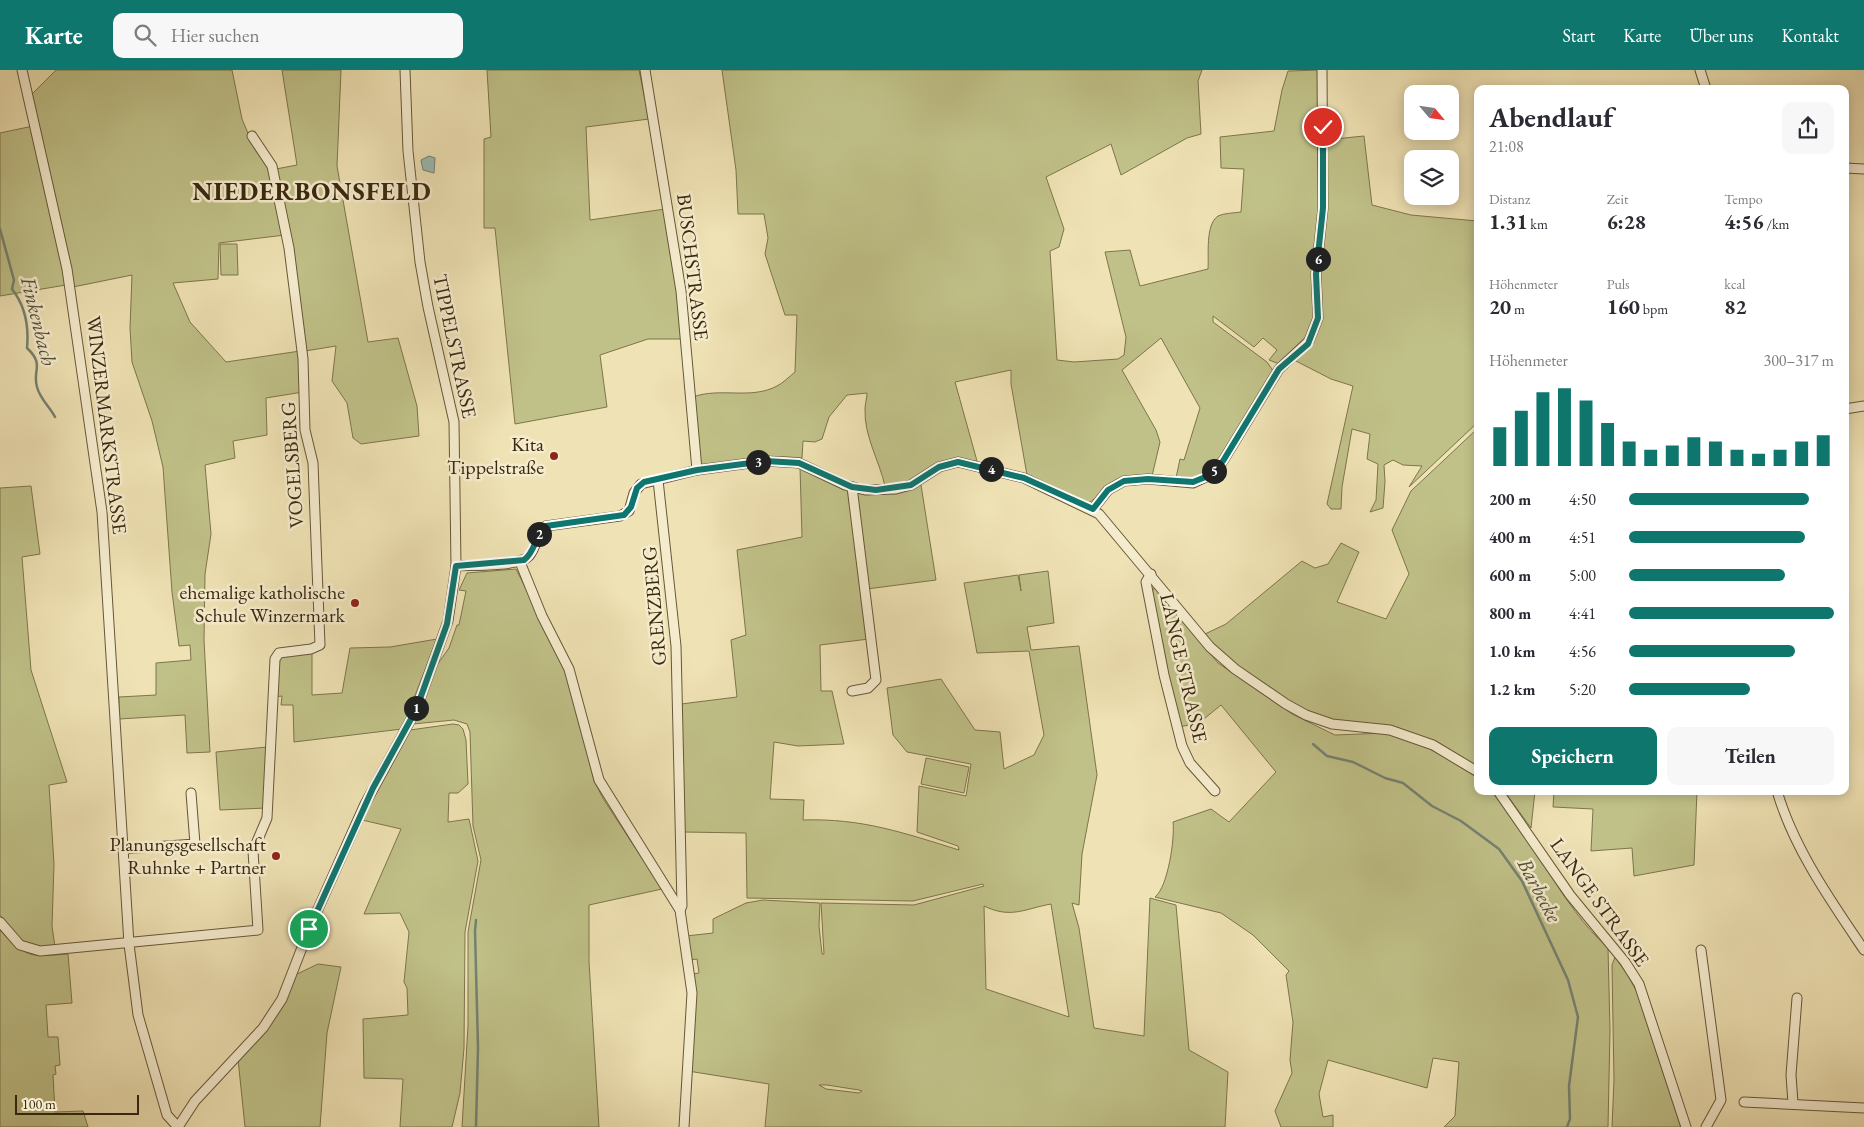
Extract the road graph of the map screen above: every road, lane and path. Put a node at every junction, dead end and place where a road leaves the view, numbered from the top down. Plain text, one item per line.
1 (22, 70) edge
2 (405, 70) edge
3 (645, 70) edge
4 (1322, 70) edge
5 (1700, 70) edge
6 (1705, 85) edge
7 (252, 136) dead end
8 (1849, 168) edge
9 (1864, 169) edge
10 (1864, 406) edge
11 (1849, 408) edge
12 (697, 470) junction
13 (658, 480) junction
14 (852, 487) junction
15 (1093, 509) junction
16 (520, 562) junction
17 (456, 566) junction
18 (1150, 574) junction
19 (852, 691) dead end
20 (1474, 770) edge
21 (1215, 791) dead end
22 (191, 793) dead end
23 (1501, 795) edge
24 (1778, 795) edge
25 (124, 849) junction
26 (680, 910) junction
27 (0, 922) edge
28 (129, 944) junction
29 (1701, 950) dead end
30 (1864, 950) edge
31 (1797, 998) dead end
32 (1744, 1102) dead end
33 (1793, 1103) junction
34 (1864, 1108) edge
35 (178, 1127) edge
36 (684, 1127) edge
37 (1686, 1127) edge
38 (1706, 1127) edge

1 - 25 street, WINZERMARKSTRASSE
2 - 17 street, TIPPELSTRASSE
3 - 12 street, BUSCHSTRASSE
4 - 15 street
5 - 6 street
7 - 28 street, VOGELSBERG
8 - 9 street
10 - 11 street
12 - 13 street, LANGE STRASSE
12 - 14 street, LANGE STRASSE
13 - 16 street
13 - 26 street, GRENZBERG
14 - 15 street, LANGE STRASSE
14 - 19 street
15 - 18 street, LANGE STRASSE
16 - 17 street
16 - 26 street, GRENZBERG
17 - 35 street, TIPPELSTRASSE
18 - 20 street, LANGE STRASSE
18 - 21 street, LANGE STRASSE
22 - 25 street
23 - 37 street, LANGE STRASSE
24 - 30 street
25 - 28 street, WINZERMARKSTRASSE
26 - 36 street, GRENZBERG
27 - 28 street
28 - 35 street, WINZERMARKSTRASSE
29 - 38 street
31 - 33 street
32 - 33 street
33 - 34 street

